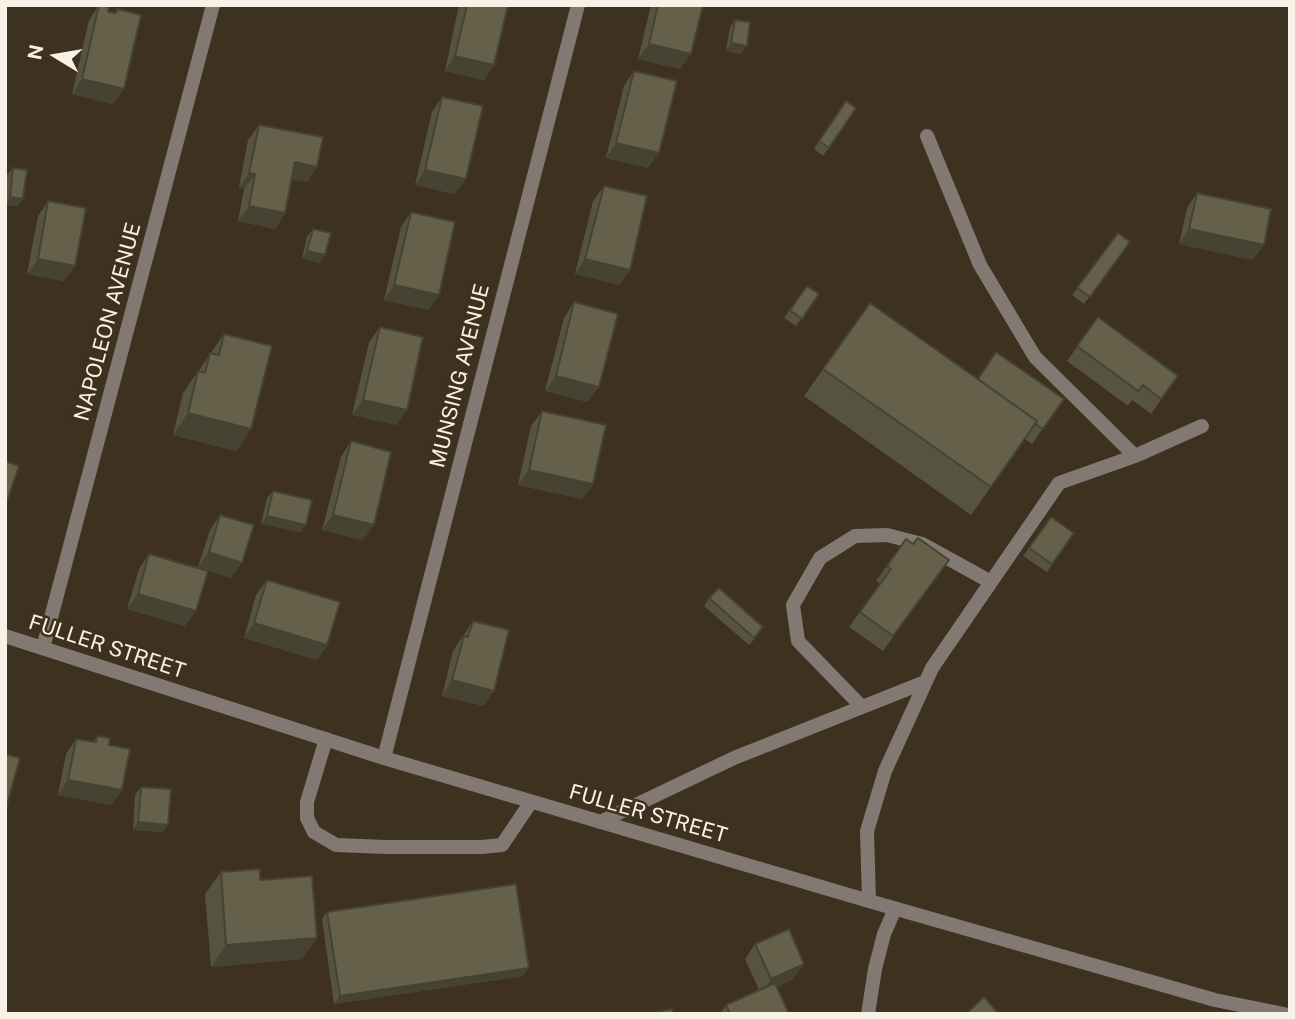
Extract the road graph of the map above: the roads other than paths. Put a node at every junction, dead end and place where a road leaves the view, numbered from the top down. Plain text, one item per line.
1 (213, 5) edge
2 (578, 5) edge
3 (927, 136) dead end
4 (1202, 426) dead end
5 (1135, 456) junction
6 (991, 582) junction
7 (5, 636) edge
8 (43, 648) junction
9 (925, 682) junction
10 (862, 707) junction
11 (326, 739) junction
12 (384, 758) junction
13 (531, 802) junction
14 (600, 822) junction
15 (869, 901) junction
16 (895, 909) junction
17 (868, 1014) edge
18 (1284, 1014) edge

1 - 8 street, NAPOLEON AVENUE
2 - 12 street, MUNSING AVENUE
3 - 5 street
4 - 5 street
5 - 6 street
6 - 9 street
6 - 10 street
7 - 8 street, FULLER STREET
8 - 11 street, FULLER STREET
9 - 10 street
9 - 15 street
10 - 14 street
11 - 12 street, FULLER STREET
11 - 13 street
12 - 13 street, FULLER STREET
13 - 14 street, FULLER STREET
14 - 15 street, FULLER STREET
15 - 16 street, FULLER STREET
16 - 17 street
16 - 18 street, FULLER STREET

